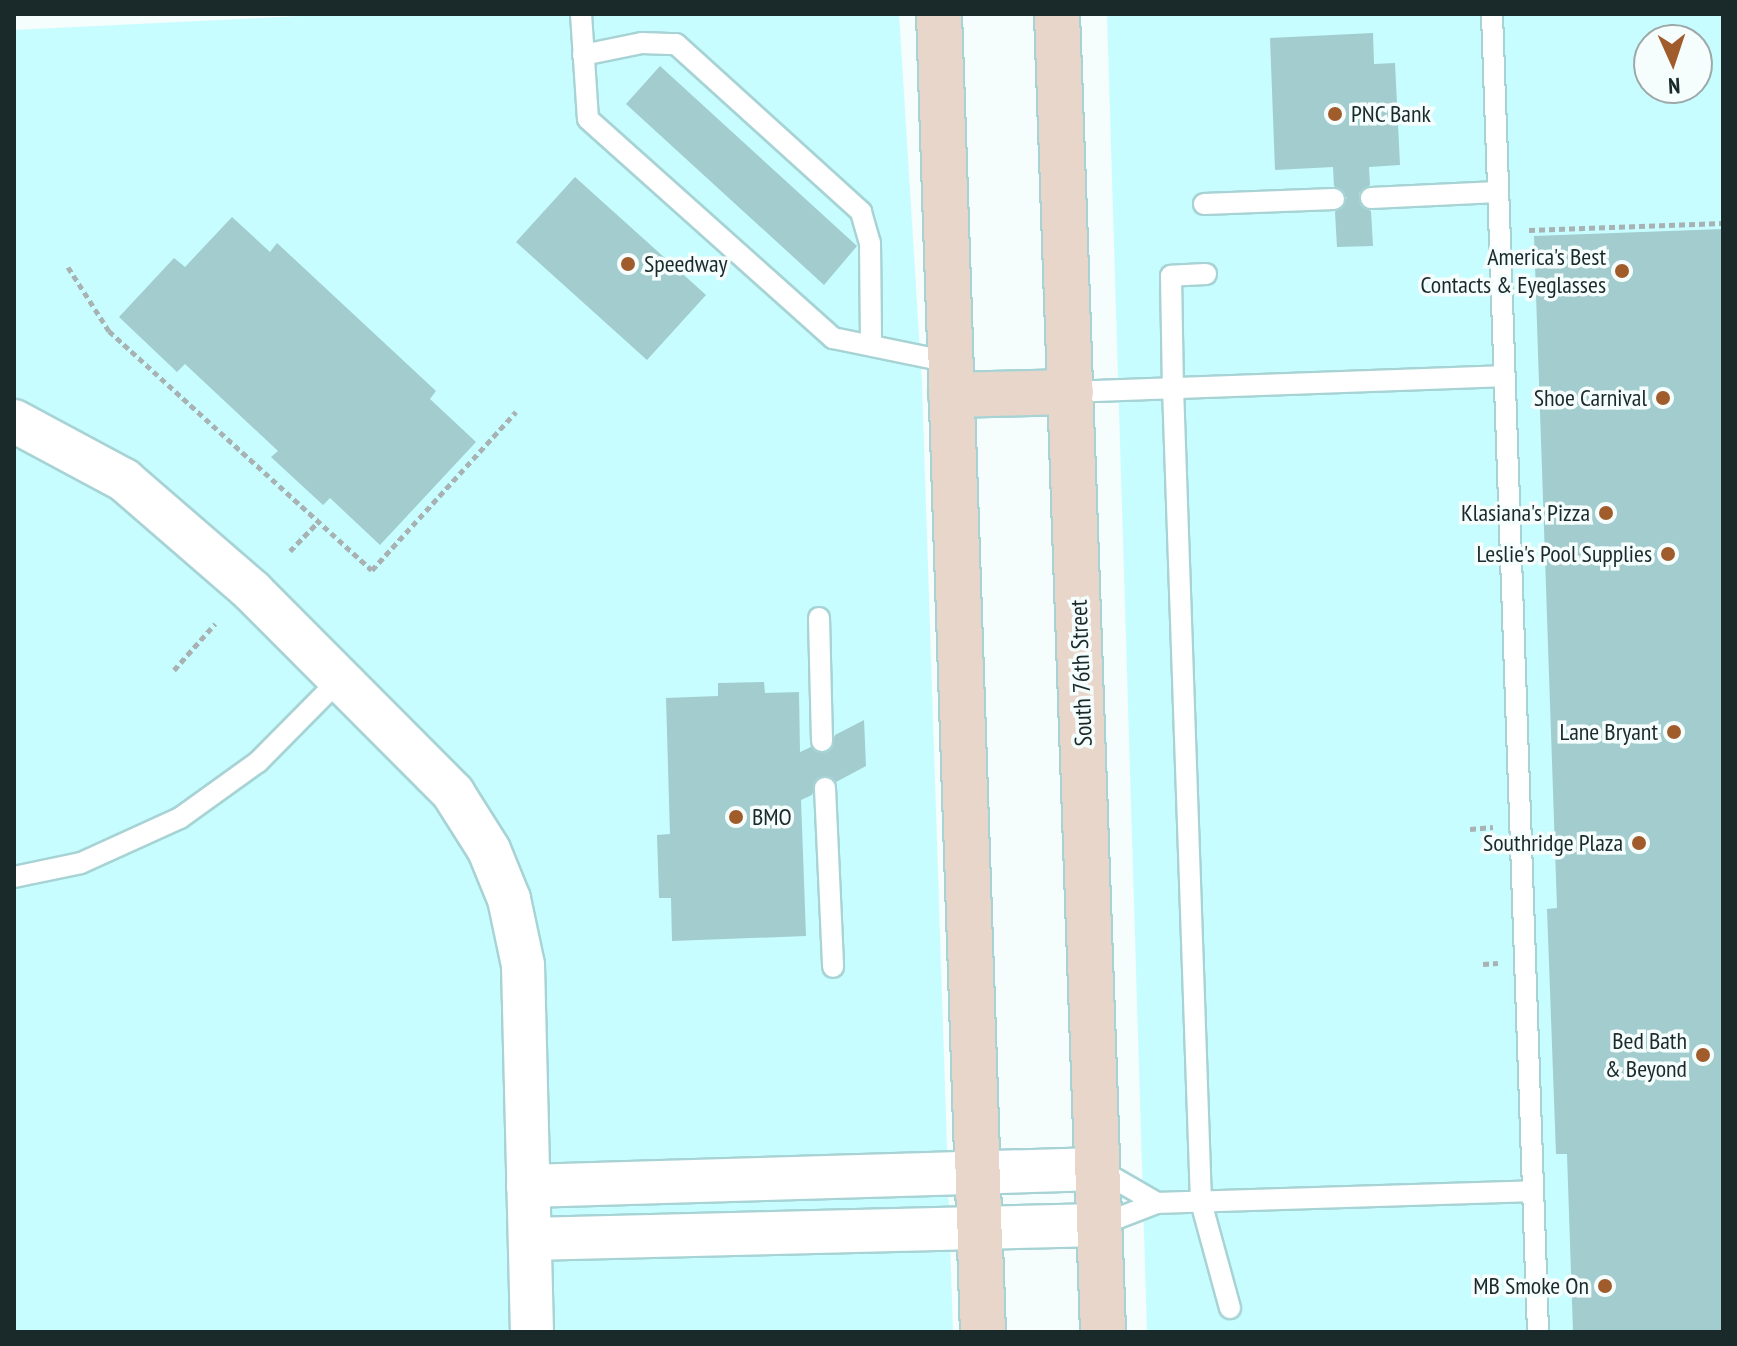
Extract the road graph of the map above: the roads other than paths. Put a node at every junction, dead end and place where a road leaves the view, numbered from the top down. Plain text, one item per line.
1 (581, 14) edge
2 (939, 14) edge
3 (1057, 14) edge
4 (1492, 14) edge
5 (583, 55) junction
6 (1498, 192) junction
7 (1371, 198) dead end
8 (1334, 199) dead end
9 (1204, 204) dead end
10 (1206, 274) dead end
11 (871, 345) junction
12 (1505, 376) junction
13 (951, 379) junction
14 (1173, 388) junction
15 (1071, 392) junction
16 (14, 421) edge
17 (819, 618) dead end
18 (341, 678) junction
19 (822, 741) dead end
20 (825, 788) dead end
21 (14, 877) edge
22 (833, 967) dead end
23 (1097, 1169) junction
24 (978, 1173) junction
25 (528, 1186) junction
26 (1533, 1191) junction
27 (1201, 1202) junction
28 (1157, 1203) junction
29 (1100, 1225) junction
30 (980, 1228) junction
31 (530, 1239) junction
32 (1230, 1308) dead end
33 (532, 1332) edge
34 (983, 1332) edge
35 (1103, 1332) edge
36 (1538, 1332) edge

1 - 5 lane
2 - 13 main road
3 - 15 main road, South 76th Street
4 - 6 lane
5 - 11 lane
5 - 11 lane
6 - 7 lane
6 - 12 lane
8 - 9 lane
10 - 14 lane
11 - 13 lane
12 - 14 lane
12 - 26 lane
13 - 15 main road
13 - 24 main road
14 - 15 lane
14 - 27 lane
15 - 23 main road, South 76th Street
16 - 18 street
17 - 19 lane
18 - 21 lane
18 - 25 street
20 - 22 lane
23 - 24 street
23 - 28 lane
23 - 29 main road, South 76th Street
24 - 25 street
24 - 30 main road
25 - 31 street
26 - 27 lane
26 - 36 lane
27 - 28 lane
27 - 32 lane
28 - 29 lane
29 - 30 street
29 - 35 main road, South 76th Street
30 - 31 street
30 - 34 main road
31 - 33 street

